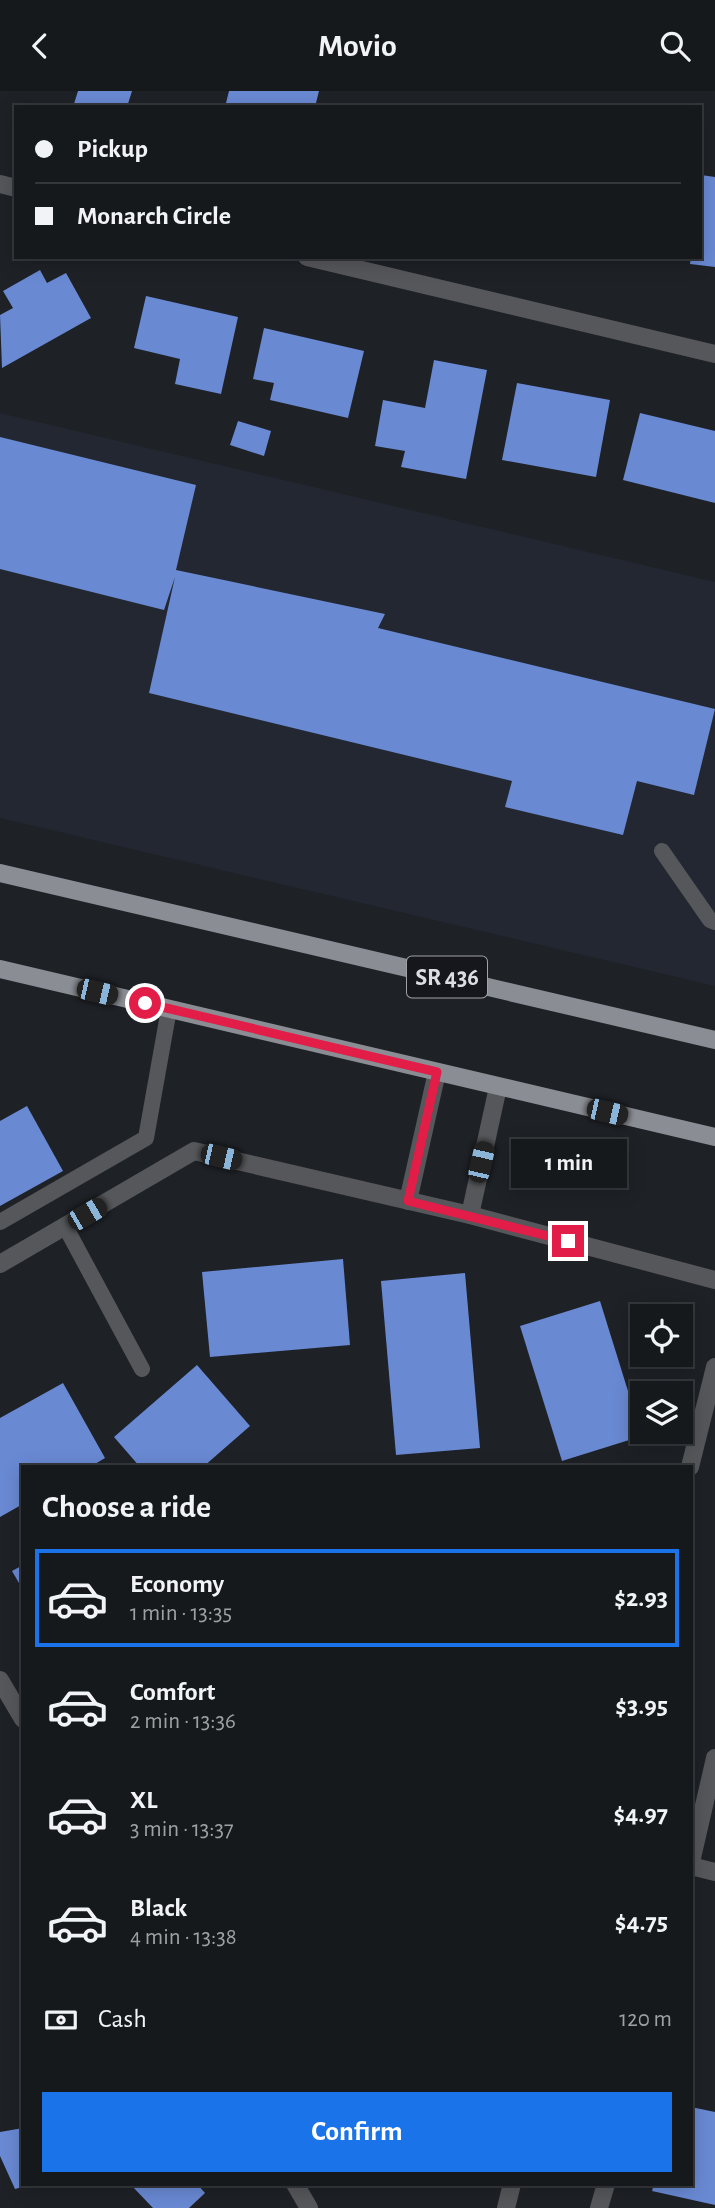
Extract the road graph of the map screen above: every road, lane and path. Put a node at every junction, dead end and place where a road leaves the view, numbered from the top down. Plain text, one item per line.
1 (315, 259) edge
2 (715, 354) edge
3 (662, 851) dead end
4 (0, 873) edge
5 (715, 922) edge
6 (0, 969) edge
7 (169, 1009) junction
8 (715, 1040) edge
9 (437, 1072) junction
10 (498, 1087) junction
11 (715, 1137) edge
12 (408, 1201) junction
13 (470, 1215) junction
14 (0, 1222) edge
15 (65, 1226) junction
16 (0, 1265) edge
17 (715, 1280) edge
18 (715, 1367) edge
19 (142, 1369) dead end
20 (690, 1465) edge
21 (0, 1680) edge
22 (21, 1716) edge
23 (715, 1758) edge
24 (693, 1855) edge
25 (693, 1865) edge
26 (715, 1872) edge
27 (296, 2186) edge
28 (512, 2186) edge
29 (605, 2186) edge
30 (309, 2208) edge
31 (506, 2208) edge
32 (599, 2208) edge

1 - 2 street
3 - 5 lane
4 - 8 main road, SR 436
6 - 7 main road
7 - 9 main road
7 - 14 lane
9 - 10 main road
9 - 12 street
10 - 11 main road
10 - 13 street
12 - 13 street
12 - 15 street
13 - 17 street
15 - 16 street
15 - 19 lane
18 - 20 street
21 - 22 street
23 - 24 street
25 - 26 street
27 - 30 street
28 - 31 street
29 - 32 street

